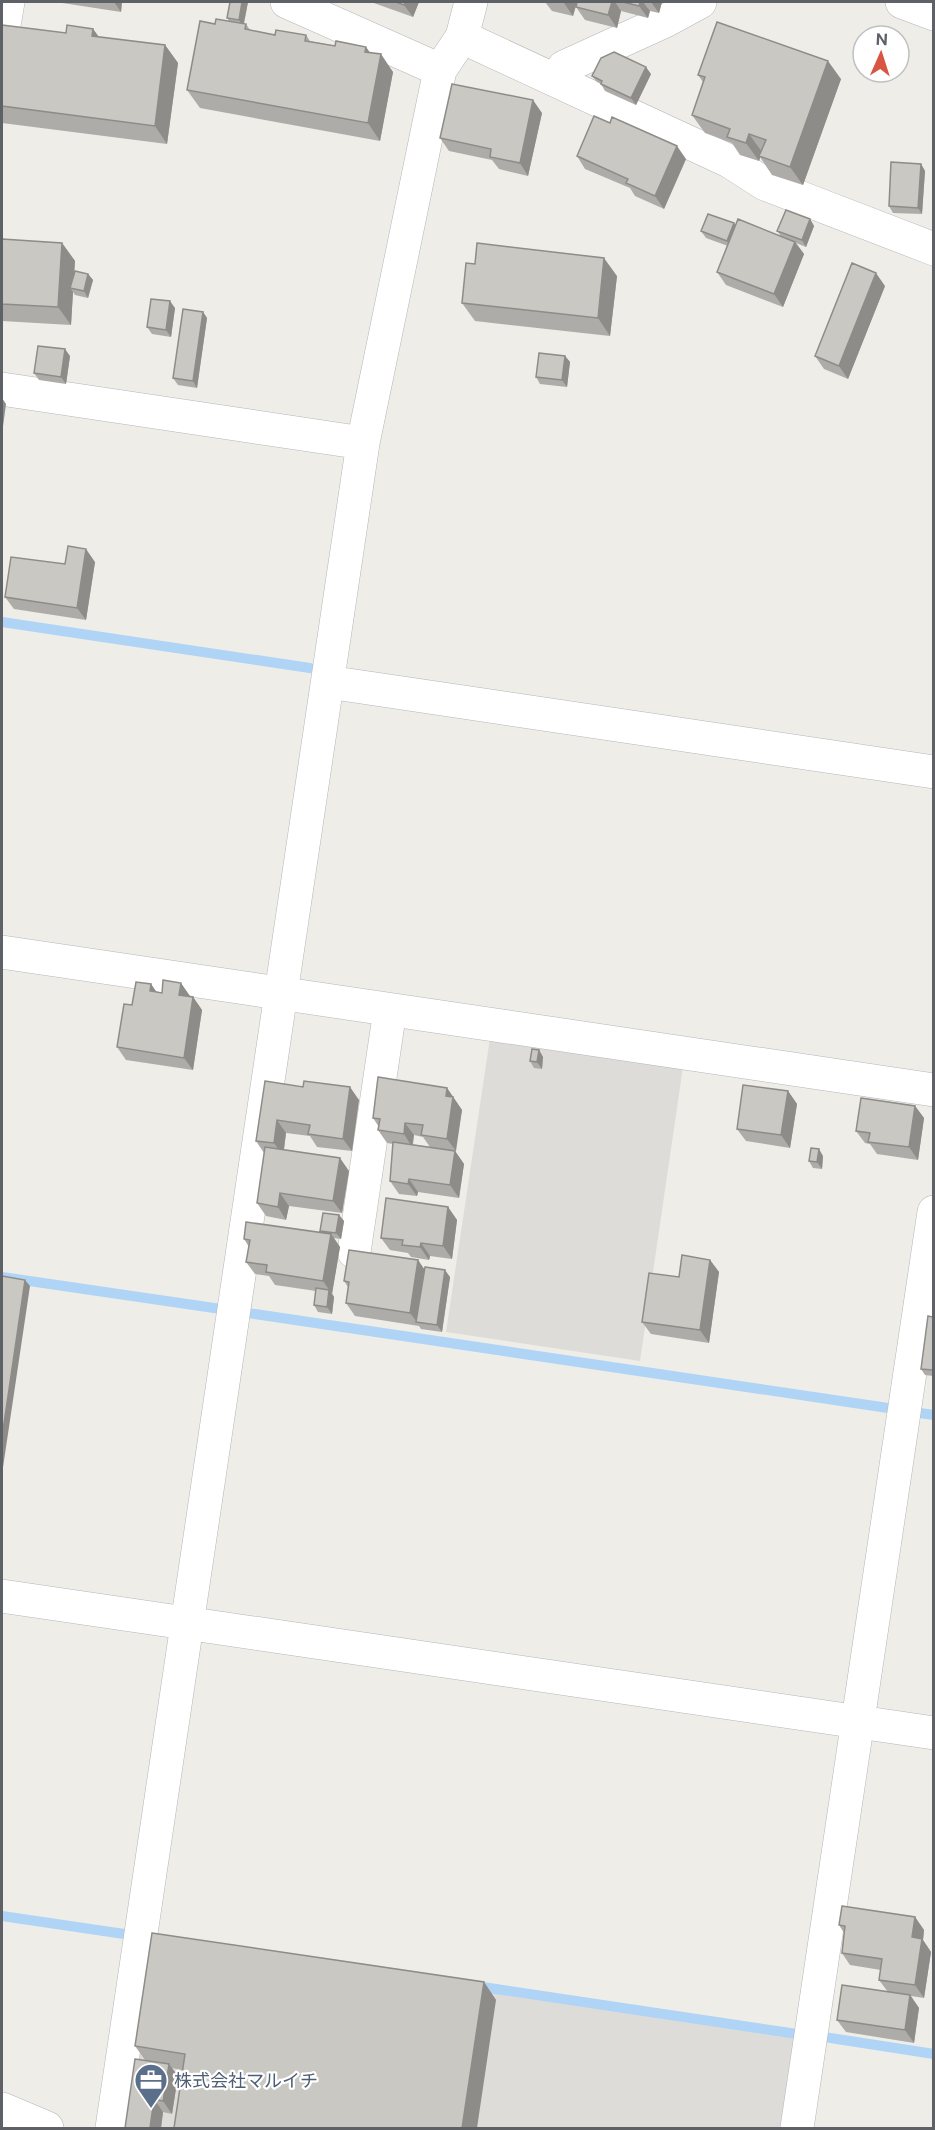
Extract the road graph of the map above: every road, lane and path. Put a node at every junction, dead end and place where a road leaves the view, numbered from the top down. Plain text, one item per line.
1 (8, 2) edge
2 (287, 2) edge
3 (471, 2) edge
4 (700, 2) edge
5 (902, 2) edge
6 (933, 14) edge
7 (2, 37) edge
8 (462, 37) junction
9 (440, 70) junction
10 (557, 81) junction
11 (933, 249) edge
12 (2, 389) edge
13 (363, 443) junction
14 (327, 682) junction
15 (933, 772) edge
16 (2, 952) edge
17 (281, 994) junction
18 (390, 1010) junction
19 (933, 1090) edge
20 (933, 1212) edge
21 (354, 1252) edge
22 (2, 1596) edge
23 (188, 1623) junction
24 (857, 1722) junction
25 (933, 1733) edge
26 (2, 2109) edge
27 (46, 2128) edge
28 (112, 2128) edge
29 (797, 2128) edge

1 - 7 street
2 - 9 street
3 - 8 street
4 - 10 street
5 - 6 street
8 - 9 street
8 - 10 street
9 - 13 street
10 - 11 street
12 - 13 street
13 - 14 street
14 - 15 street
14 - 17 street
16 - 17 street
17 - 18 street
17 - 23 street
18 - 19 street
18 - 21 street
20 - 24 street
22 - 23 street
23 - 24 street
23 - 28 street
24 - 25 street
24 - 29 street
26 - 27 street

